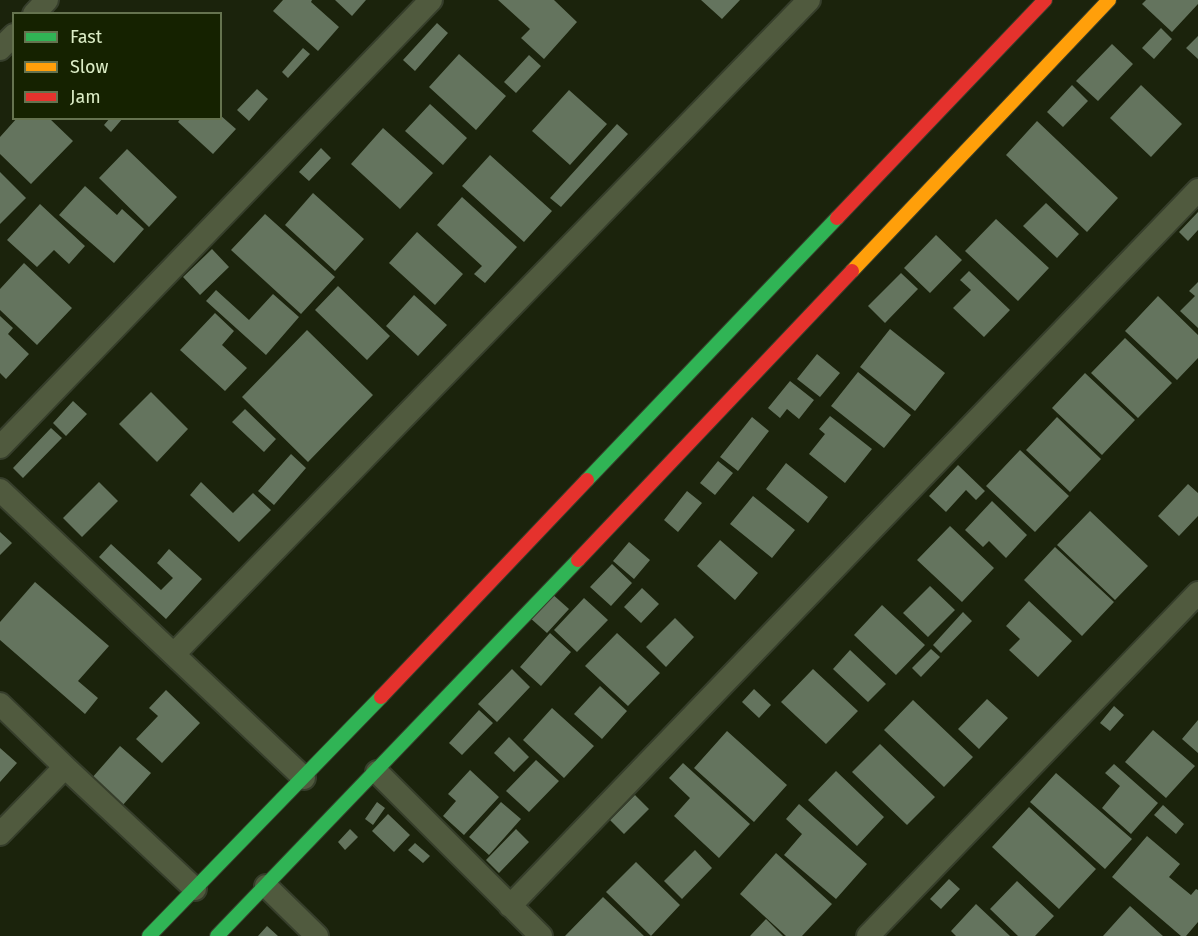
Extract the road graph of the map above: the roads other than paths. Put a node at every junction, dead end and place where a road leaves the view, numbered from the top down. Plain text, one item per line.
1 (47, 0) edge
2 (431, 0) edge
3 (809, 0) edge
4 (1045, 0) edge
5 (1109, 0) edge
6 (36, 12) edge
7 (12, 37) edge
8 (0, 49) edge
9 (1198, 190) edge
10 (0, 447) edge
11 (0, 490) edge
12 (1198, 593) edge
13 (174, 654) junction
14 (0, 704) edge
15 (407, 712) dead end
16 (421, 725) junction
17 (65, 767) junction
18 (377, 772) junction
19 (303, 778) junction
20 (0, 834) edge
21 (266, 886) junction
22 (195, 890) junction
23 (510, 906) junction
24 (149, 936) edge
25 (217, 936) edge
26 (317, 936) edge
27 (541, 936) edge
28 (868, 936) edge

1 - 6 street
2 - 10 street
3 - 13 street
4 - 19 street
5 - 16 street
7 - 8 street
9 - 23 street
11 - 13 street
12 - 28 street
13 - 19 street
14 - 17 street
15 - 16 street
16 - 18 street
17 - 20 street
17 - 22 street
18 - 21 street
18 - 23 street
19 - 22 street
21 - 25 street
21 - 26 street
22 - 24 street
23 - 27 street

